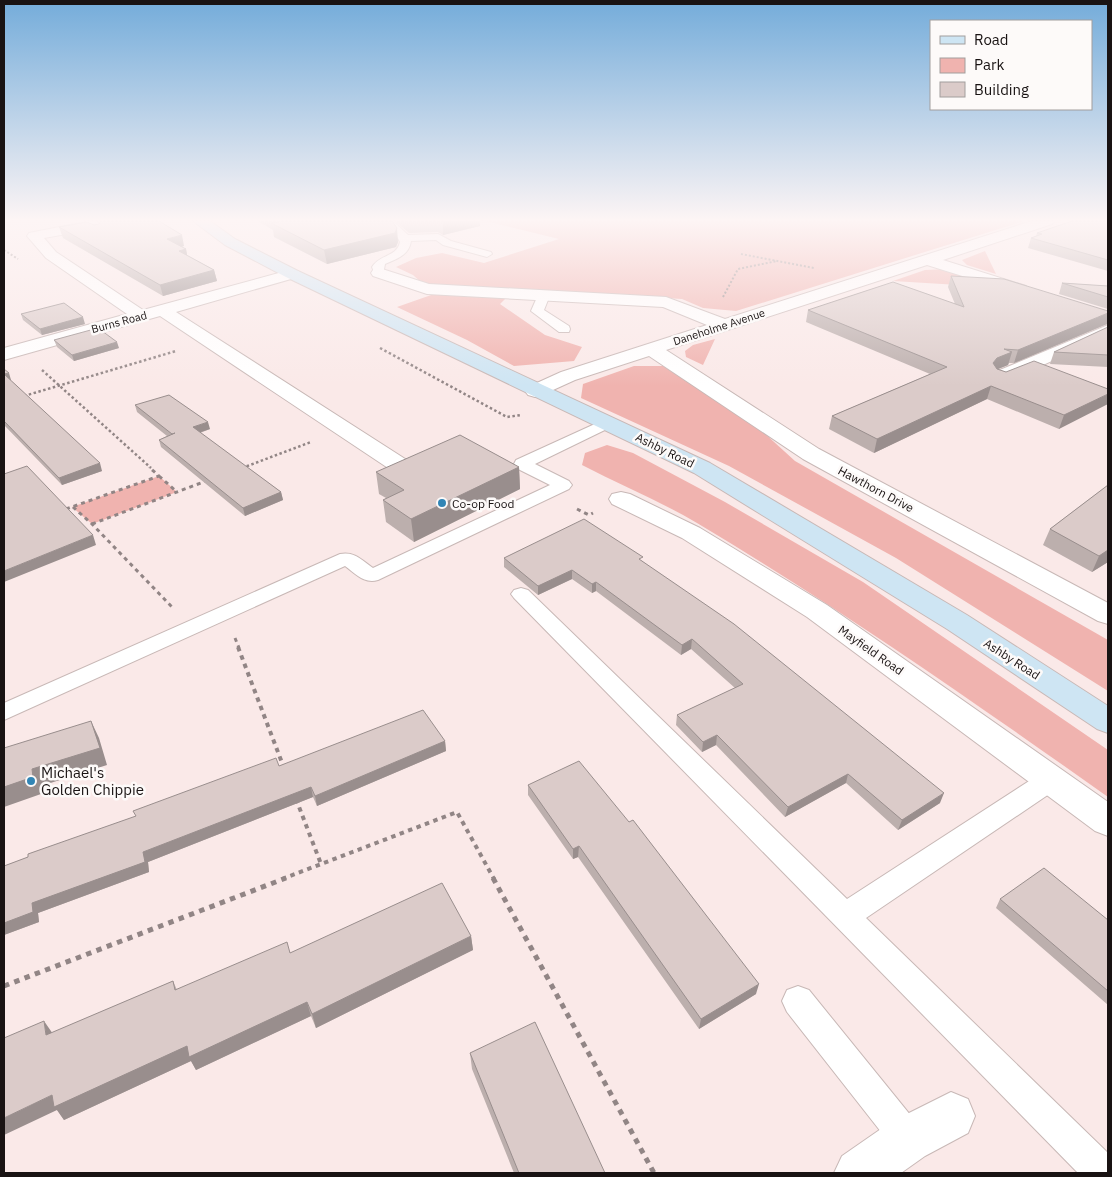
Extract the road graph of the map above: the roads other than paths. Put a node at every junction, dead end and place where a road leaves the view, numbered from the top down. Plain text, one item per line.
1 (82, 276) edge
2 (285, 276) edge
3 (296, 276) edge
4 (388, 276) edge
5 (877, 276) edge
6 (978, 276) edge
7 (1032, 293) edge
8 (544, 296) junction
9 (162, 310) junction
10 (141, 316) junction
11 (1105, 320) edge
12 (717, 322) junction
13 (564, 329) dead end
14 (651, 349) junction
15 (12, 352) edge
16 (1001, 376) edge
17 (535, 391) junction
18 (608, 423) junction
19 (405, 470) edge
20 (621, 499) dead end
21 (521, 594) dead end
22 (1108, 615) edge
23 (4, 712) edge
24 (1108, 721) edge
25 (1052, 779) junction
26 (1108, 821) edge
27 (844, 917) junction
28 (798, 1001) dead end
29 (952, 1116) dead end
30 (908, 1139) junction
31 (860, 1173) edge
32 (1103, 1173) edge

1 - 10 street
2 - 9 street, Burns Road
3 - 17 street, Ashby Road
4 - 8 street
5 - 12 street, Daneholme Avenue
6 - 7 street
8 - 12 street
8 - 13 lane
9 - 10 street, Burns Road
9 - 19 street
10 - 15 street, Burns Road
11 - 16 street
12 - 14 street, Daneholme Avenue
14 - 17 street, Daneholme Avenue
14 - 22 street, Hawthorn Drive
17 - 18 street, Ashby Road
18 - 23 lane
18 - 24 street, Ashby Road
20 - 25 street, Mayfield Road
21 - 27 lane
25 - 26 street, Mayfield Road
25 - 27 lane
27 - 32 lane
28 - 30 lane
29 - 30 street
30 - 31 street

